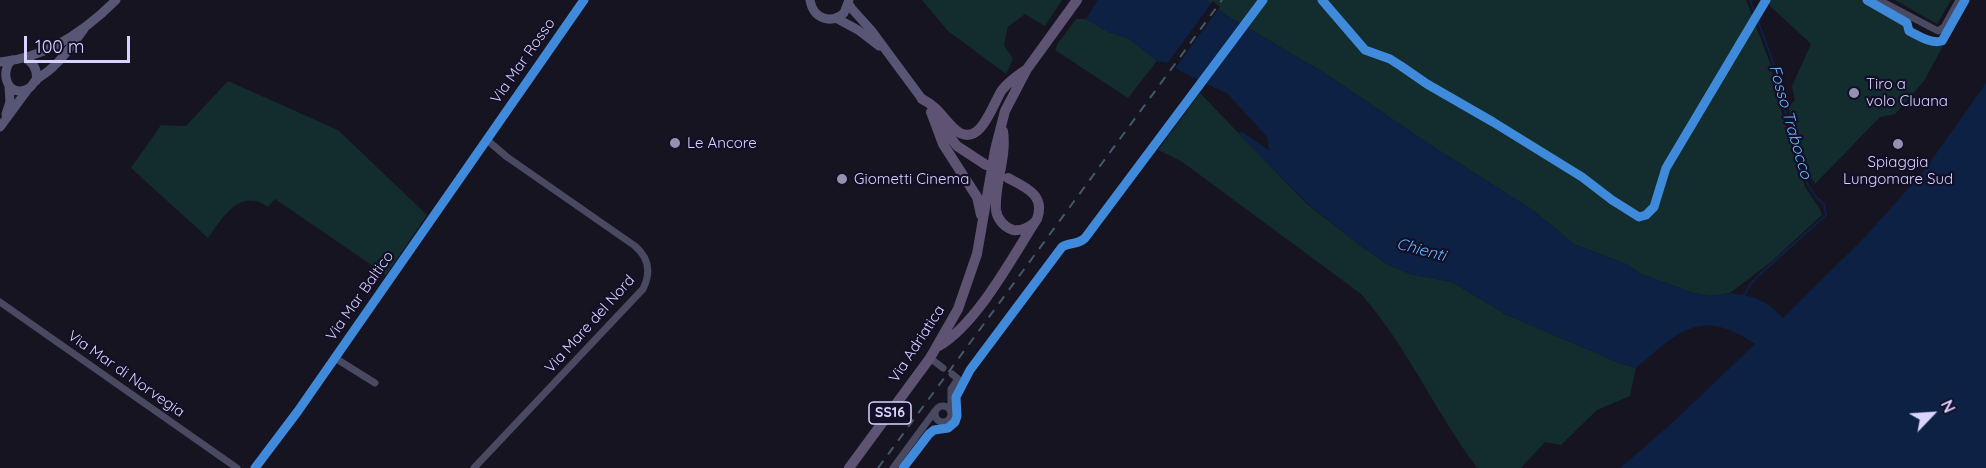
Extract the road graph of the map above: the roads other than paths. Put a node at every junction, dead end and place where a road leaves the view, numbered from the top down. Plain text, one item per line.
1 (116, 0) edge
2 (584, 0) edge
3 (810, 0) edge
4 (1077, 0) edge
5 (1879, 0) edge
6 (1959, 0) edge
7 (848, 1) edge
8 (836, 18) junction
9 (84, 29) junction
10 (887, 52) junction
11 (25, 58) junction
12 (12, 60) junction
13 (0, 62) edge
14 (1030, 66) junction
15 (36, 81) junction
16 (5, 84) edge
17 (28, 89) junction
18 (922, 99) junction
19 (932, 112) junction
20 (1001, 121) junction
21 (2, 123) edge
22 (487, 140) junction
23 (986, 165) dead end
24 (1008, 178) dead end
25 (1035, 223) junction
26 (983, 224) junction
27 (0, 302) edge
28 (936, 348) junction
29 (335, 358) junction
30 (930, 358) junction
31 (943, 368) dead end
32 (952, 374) dead end
33 (375, 383) dead end
34 (935, 411) junction
35 (951, 411) junction
36 (940, 422) junction
37 (920, 430) junction
38 (237, 468) edge
39 (255, 468) edge
40 (474, 468) edge
41 (849, 468) edge
42 (893, 468) edge

1 - 9 main road
2 - 22 street, Via Mar Rosso
3 - 8 main road
4 - 14 main road, SS16
5 - 6 street
7 - 8 main road
7 - 10 main road
8 - 10 main road
9 - 11 main road
9 - 15 main road
10 - 18 main road
11 - 12 main road
11 - 15 main road
12 - 13 main road
12 - 16 main road
14 - 18 main road
14 - 20 main road, SS16
15 - 17 main road
16 - 17 main road
16 - 21 main road
17 - 21 main road
18 - 19 main road
19 - 23 main road
19 - 26 main road
20 - 25 main road
20 - 26 main road, SS16
22 - 29 street, Via Mar Baltico
22 - 40 street, Via Mare del Nord
24 - 25 main road
25 - 28 main road
26 - 28 main road, Via Adriatica / SS16
27 - 38 street, Via Mar di Norvegia
28 - 30 main road, Via Adriatica / SS16
29 - 33 street, Via Mar Baltico
29 - 39 street, Via Mar Baltico
30 - 31 street
30 - 41 main road, Via Adriatica / SS16
32 - 35 street
34 - 35 street
34 - 36 street
34 - 37 street
35 - 36 street
36 - 37 street
37 - 42 street

